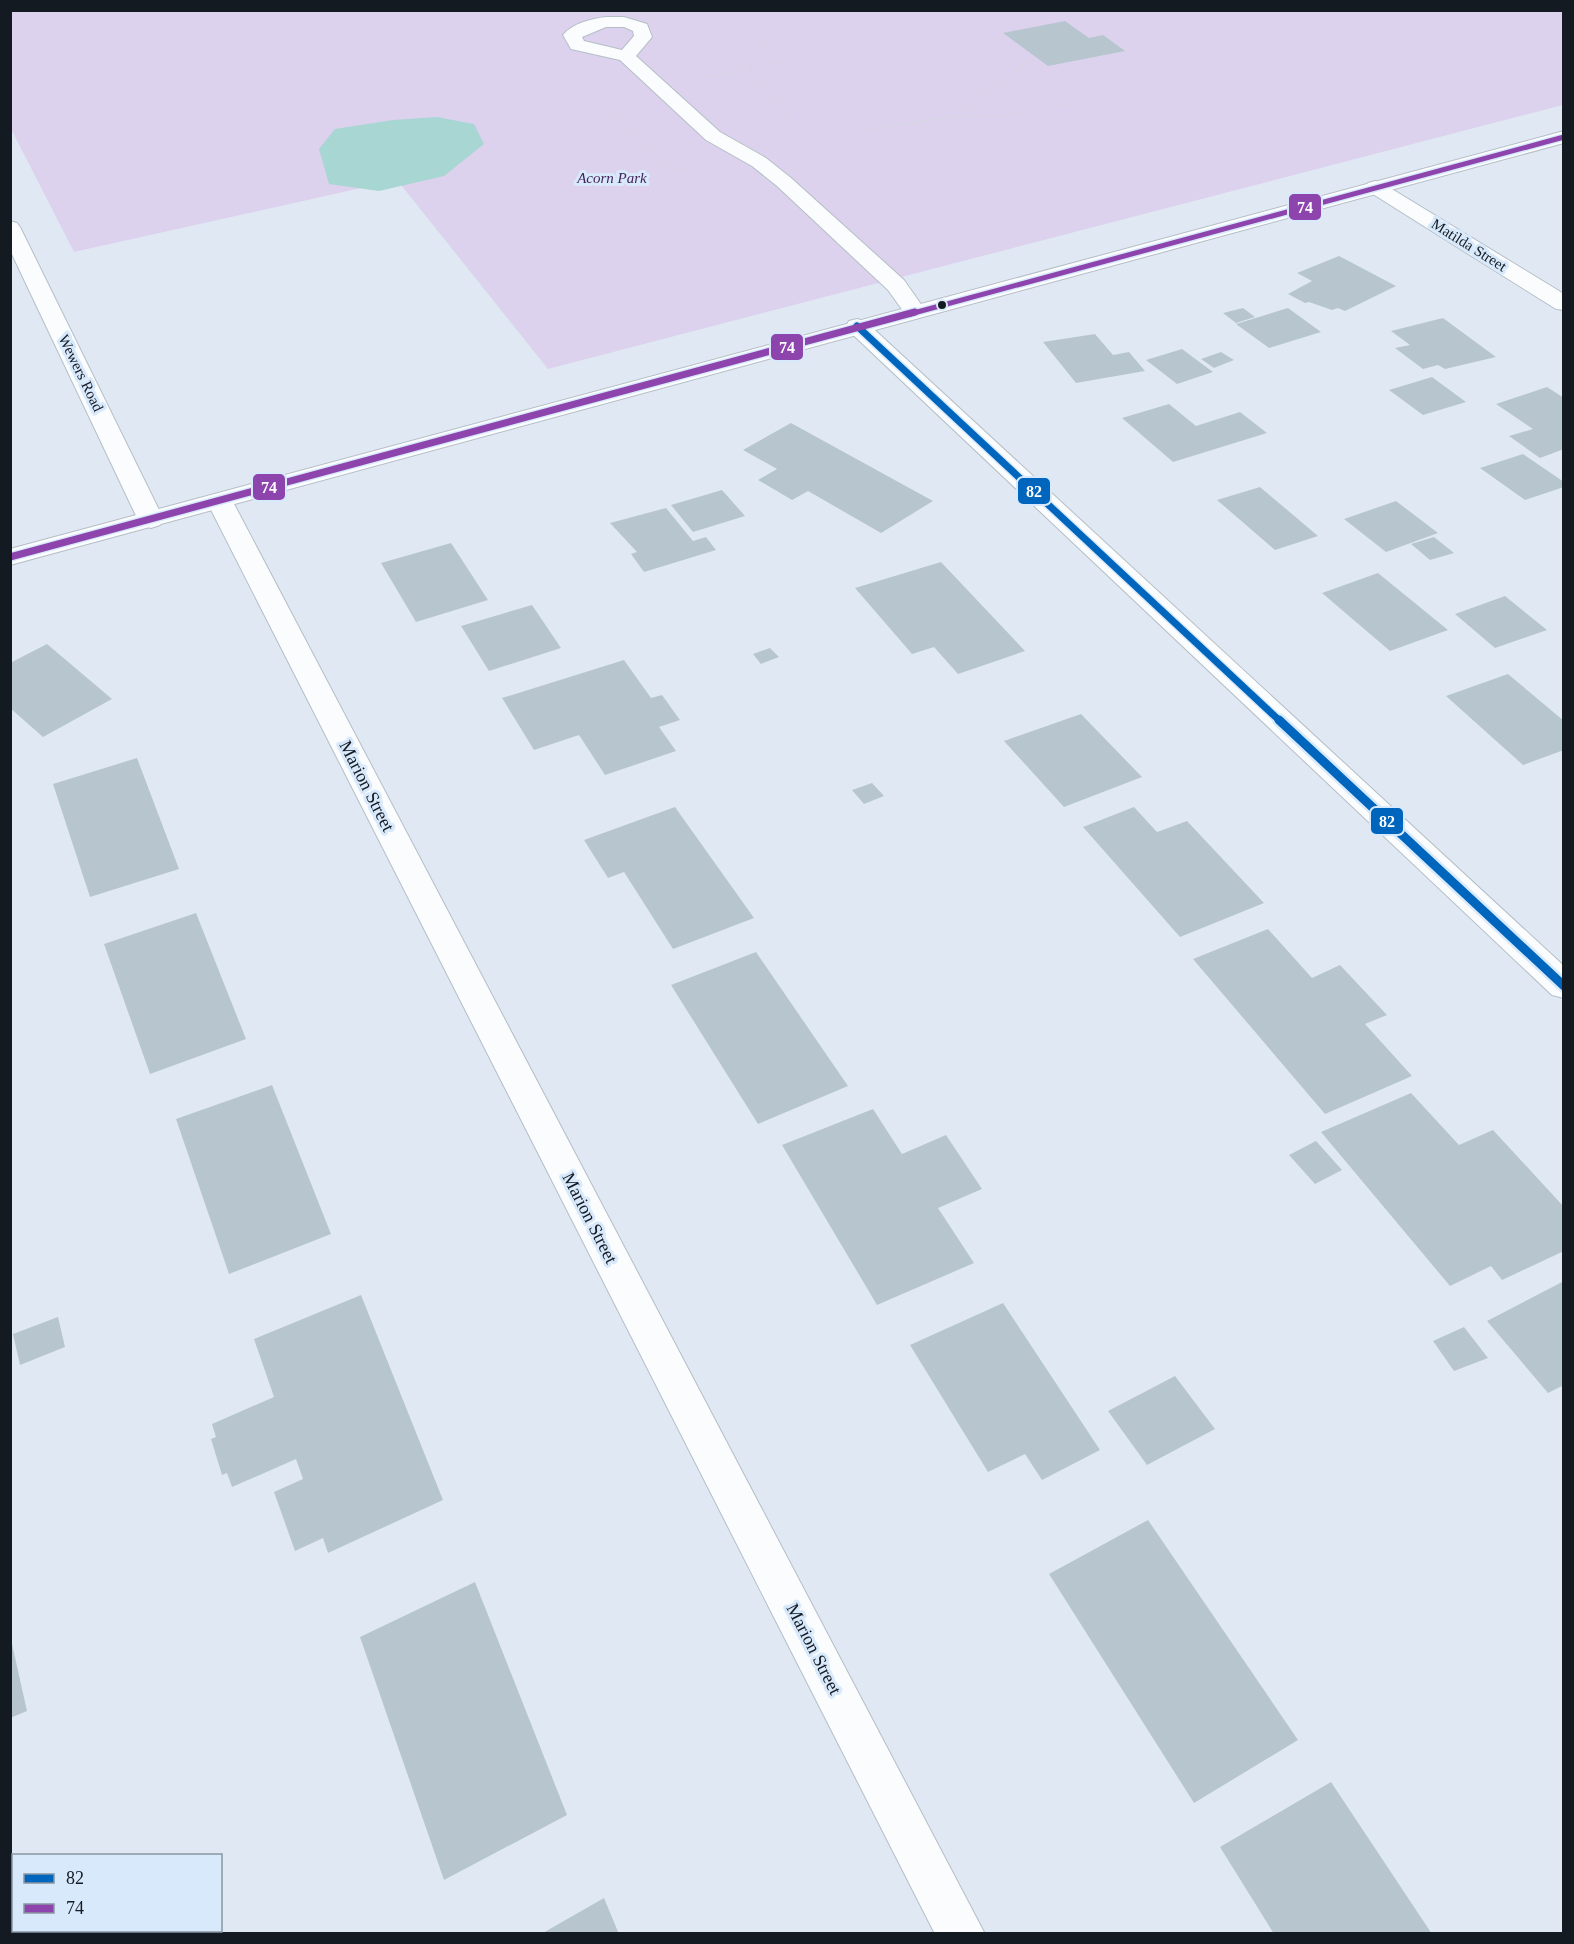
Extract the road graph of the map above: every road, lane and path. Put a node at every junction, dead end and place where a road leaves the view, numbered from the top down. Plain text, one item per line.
1 (786, 10) edge
2 (626, 56) dead end
3 (1034, 58) dead end
4 (784, 61) dead end
5 (749, 68) junction
6 (712, 77) dead end
7 (1069, 104) dead end
8 (959, 116) junction
9 (795, 129) junction
10 (1563, 136) edge
11 (740, 151) junction
12 (1375, 187) junction
13 (10, 227) edge
14 (1563, 303) edge
15 (914, 310) junction
16 (857, 326) junction
17 (220, 502) junction
18 (151, 520) junction
19 (10, 557) edge
20 (1563, 986) edge
21 (961, 1934) edge

1 - 5 path
2 - 11 street
3 - 8 path
4 - 5 path
5 - 6 path
5 - 9 path
7 - 8 path
8 - 9 path
9 - 11 path
10 - 12 street
11 - 15 street
12 - 14 street, Matilda Street
12 - 15 street
13 - 18 street, Wewers Road
15 - 16 street
16 - 17 street
16 - 20 street
17 - 18 street
17 - 21 street, Marion Street
18 - 19 street

